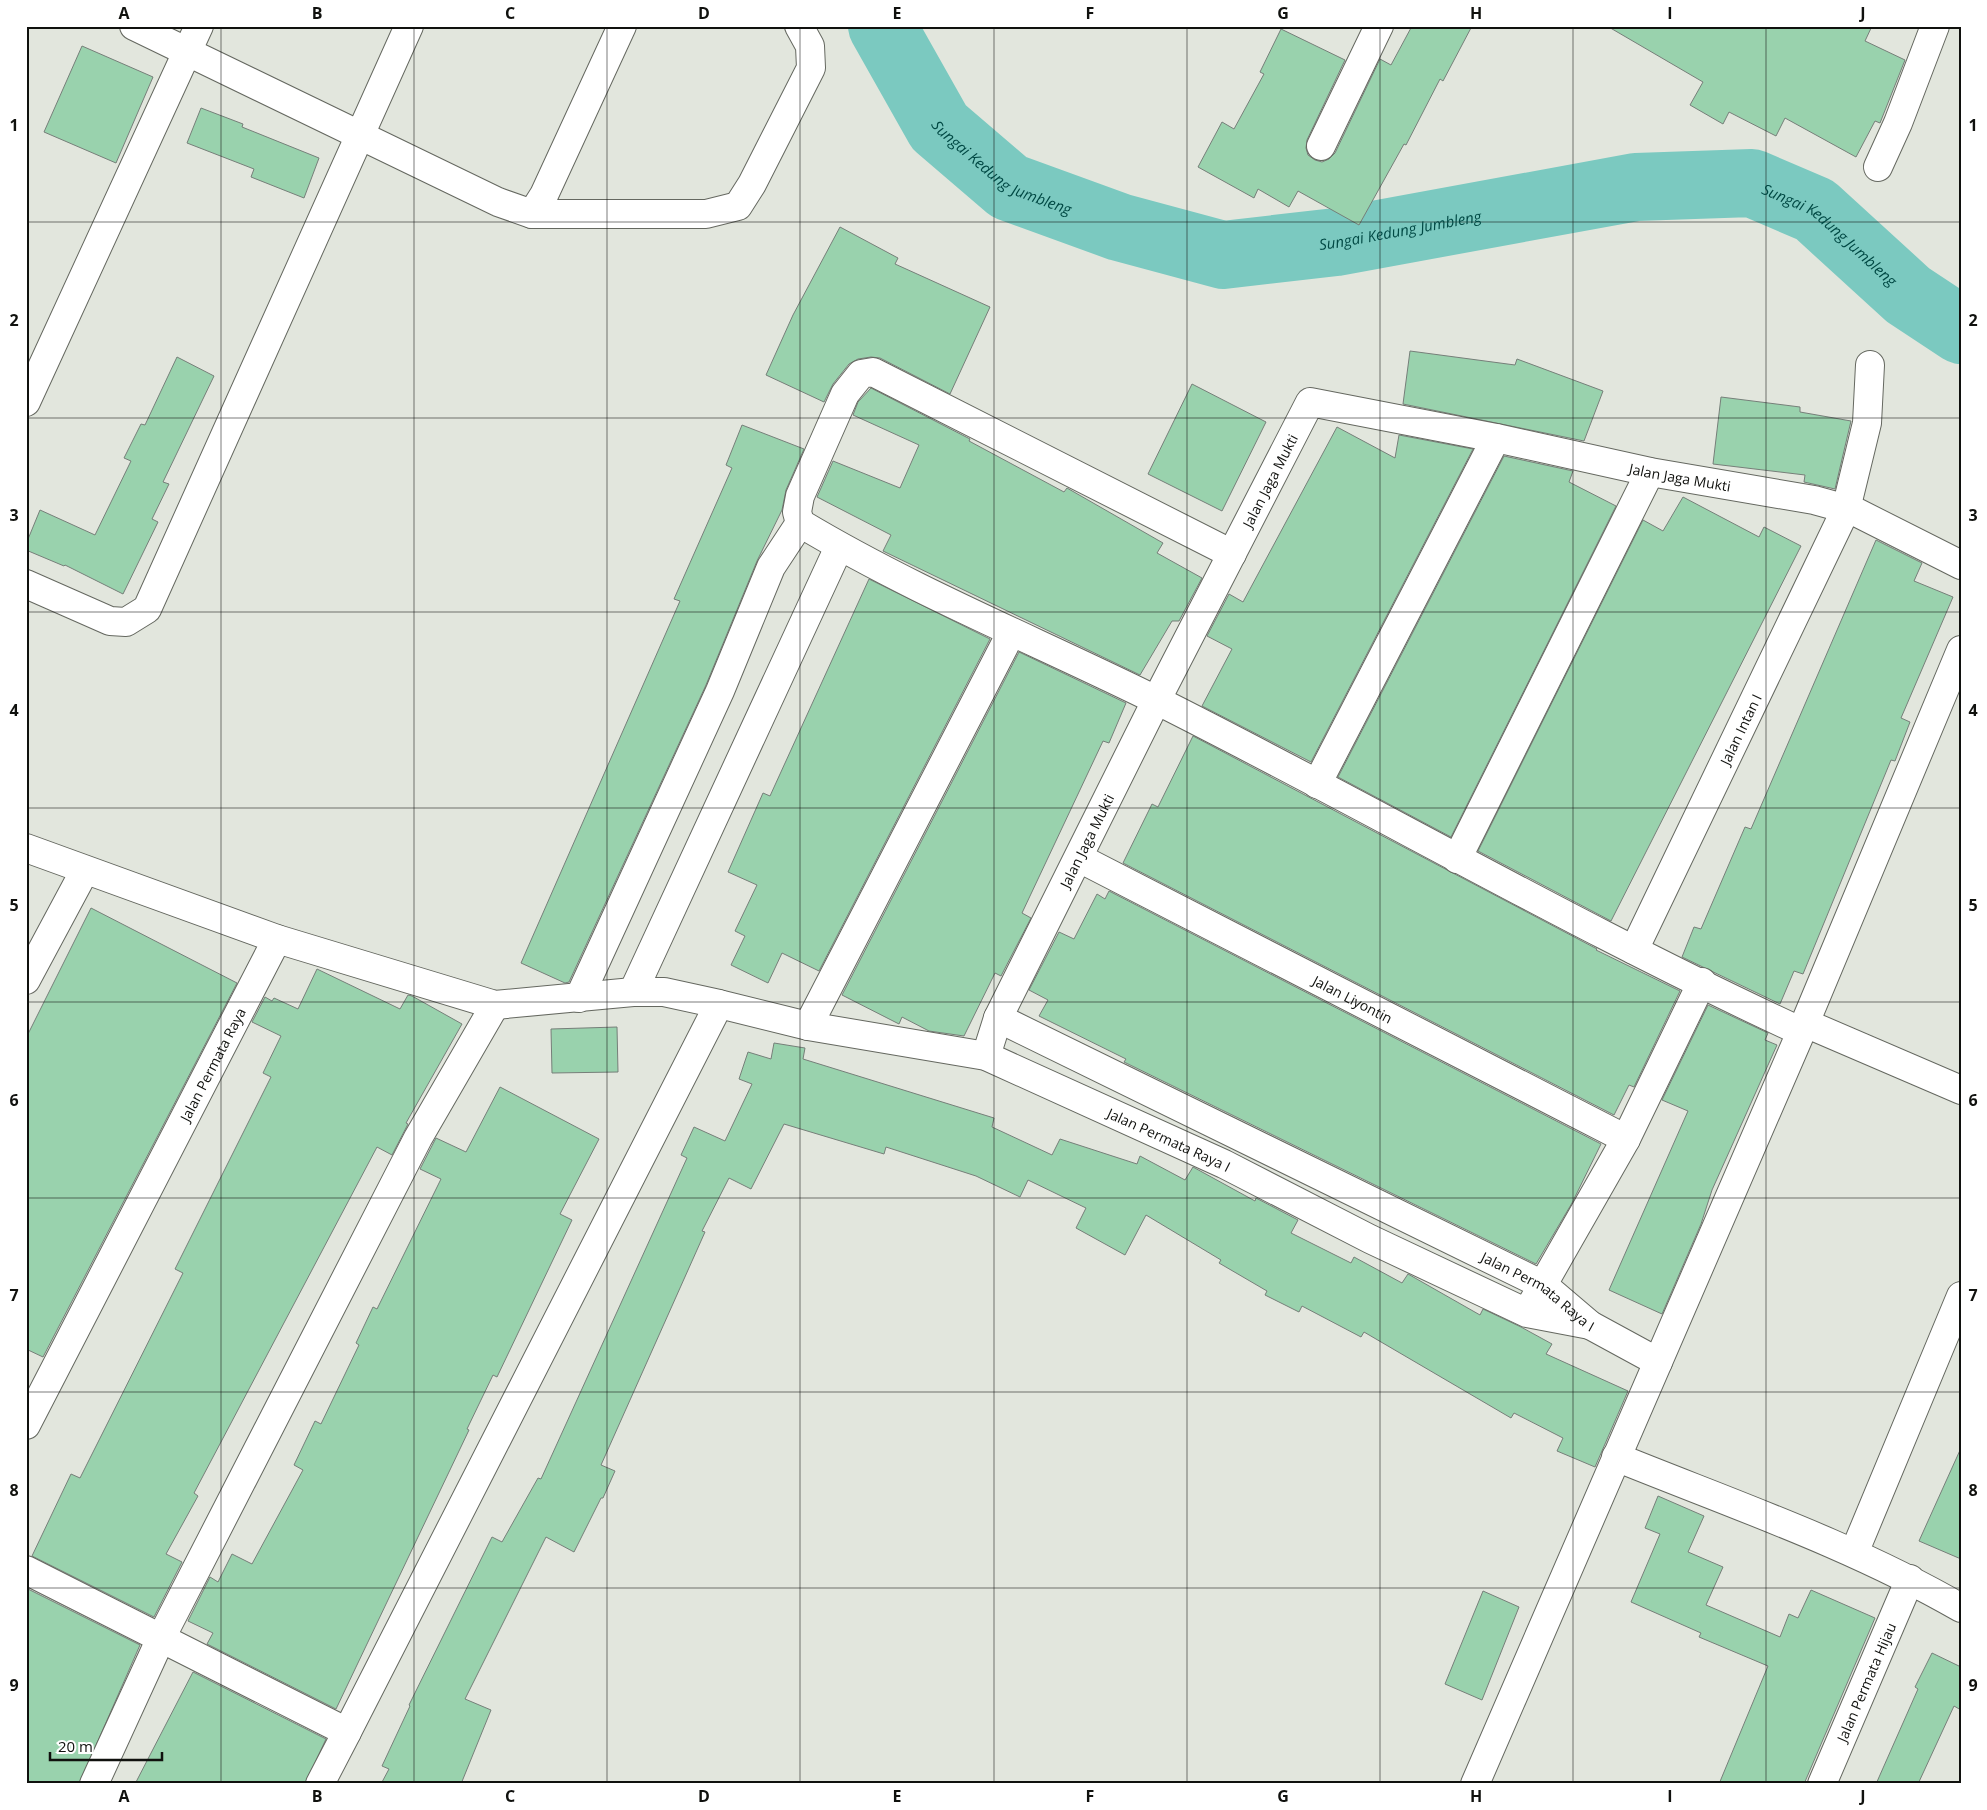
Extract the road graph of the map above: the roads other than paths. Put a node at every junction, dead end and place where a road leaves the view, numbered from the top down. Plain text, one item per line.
1 (134, 26) edge
2 (199, 26) edge
3 (409, 26) edge
4 (622, 26) edge
5 (800, 26) edge
6 (1379, 26) edge
7 (1935, 26) edge
8 (188, 51) junction
9 (360, 134) junction
10 (1321, 146) dead end
11 (1878, 167) dead end
12 (532, 214) junction
13 (1870, 365) dead end
14 (26, 402) edge
15 (1496, 438) junction
16 (1650, 472) junction
17 (1850, 510) junction
18 (800, 523) junction
19 (839, 547) junction
20 (1232, 554) junction
21 (1961, 565) edge
22 (26, 584) edge
23 (1012, 633) junction
24 (1961, 650) edge
25 (1156, 701) junction
26 (1317, 784) junction
27 (26, 848) edge
28 (1079, 858) junction
29 (1458, 859) junction
30 (85, 870) junction
31 (276, 939) junction
32 (1634, 950) junction
33 (26, 980) edge
34 (1702, 982) junction
35 (633, 992) junction
36 (579, 998) junction
37 (719, 1004) junction
38 (495, 1005) junction
39 (998, 1018) junction
40 (808, 1026) junction
41 (1803, 1027) junction
42 (986, 1056) junction
43 (1961, 1090) edge
44 (1626, 1139) junction
45 (1543, 1285) junction
46 (1961, 1296) edge
47 (1527, 1313) junction
48 (1590, 1325) junction
49 (1658, 1362) junction
50 (26, 1425) edge
51 (1616, 1457) junction
52 (1854, 1553) junction
53 (26, 1570) edge
54 (1910, 1579) junction
55 (1961, 1608) edge
56 (161, 1638) junction
57 (347, 1732) junction
58 (94, 1784) edge
59 (320, 1784) edge
60 (1475, 1784) edge
61 (1822, 1784) edge

1 - 8 street
2 - 8 street
3 - 9 street
4 - 12 street
5 - 12 street
6 - 10 street
7 - 11 street
8 - 9 street
8 - 14 street
9 - 12 street
9 - 22 street
13 - 17 street, Jalan Intan I
15 - 16 street, Jalan Jaga Mukti
15 - 20 street, Jalan Jaga Mukti
15 - 26 street
16 - 17 street, Jalan Jaga Mukti
16 - 29 street
17 - 21 street, Jalan Jaga Mukti
17 - 32 street, Jalan Intan I
18 - 19 street
18 - 20 street
18 - 36 street
19 - 23 street
19 - 35 street
20 - 25 street, Jalan Jaga Mukti
23 - 25 street
23 - 40 street
24 - 41 street
25 - 26 street
25 - 28 street, Jalan Jaga Mukti
26 - 29 street
27 - 30 street
28 - 39 street, Jalan Jaga Mukti
28 - 44 street, Jalan Liyontin
29 - 32 street
30 - 31 street
30 - 33 street
31 - 38 street
31 - 50 street, Jalan Permata Raya
32 - 34 street
34 - 41 street
34 - 44 street
35 - 36 street, Jalan Permata Raya I
35 - 37 street, Jalan Permata Raya I
36 - 38 street, Jalan Permata Raya I
37 - 40 street, Jalan Permata Raya I
37 - 57 street
38 - 56 street
39 - 42 street, Jalan Jaga Mukti
39 - 45 street, Jalan Permata Raya I
40 - 42 street, Jalan Permata Raya I
41 - 43 street
41 - 49 street
42 - 47 street, Jalan Permata Raya I
44 - 45 street
45 - 47 street
45 - 48 street, Jalan Permata Raya I
46 - 52 street
47 - 48 street, Jalan Permata Raya I
48 - 49 street
49 - 51 street
51 - 52 street
51 - 60 street
52 - 54 street
53 - 56 street
54 - 55 street
54 - 61 street, Jalan Permata Hijau
56 - 57 street
56 - 58 street
57 - 59 street

